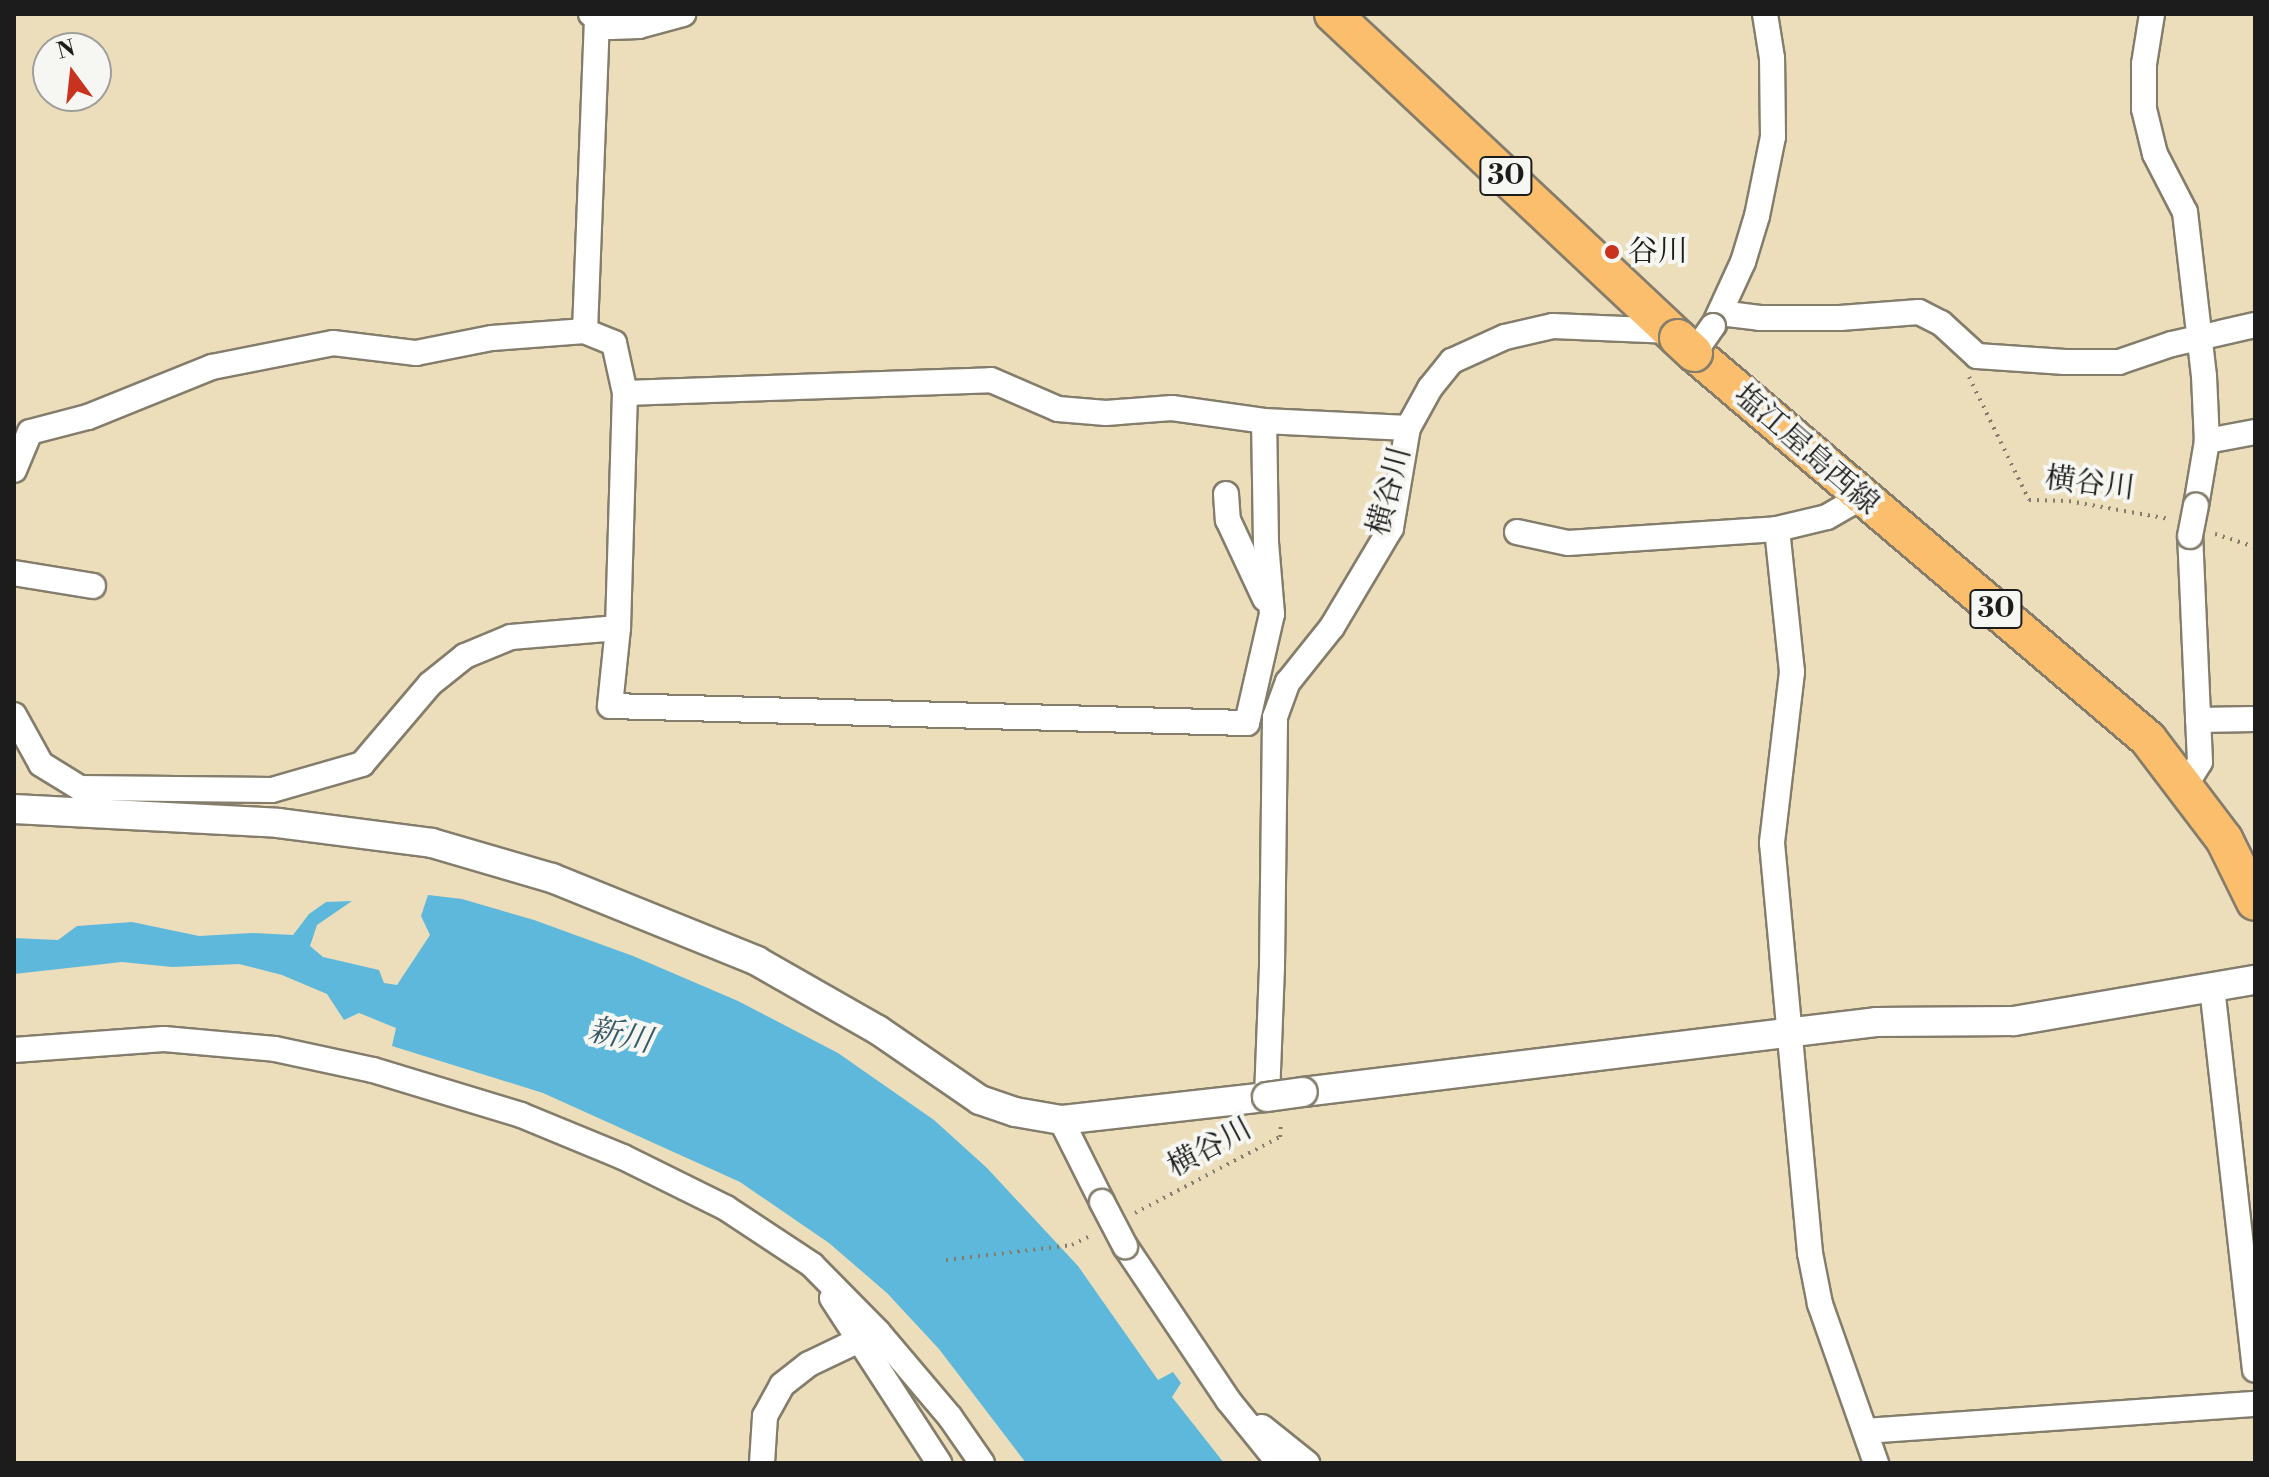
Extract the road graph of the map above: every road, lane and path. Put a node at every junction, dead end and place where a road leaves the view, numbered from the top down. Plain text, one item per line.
1 (683, 14) edge
2 (1333, 14) edge
3 (1765, 14) edge
4 (2152, 14) edge
5 (594, 16) edge
6 (2255, 325) edge
7 (585, 331) junction
8 (1695, 332) junction
9 (2199, 337) junction
10 (1966, 373) dead end
11 (625, 393) junction
12 (1264, 421) junction
13 (1408, 428) junction
14 (2255, 432) edge
15 (2207, 441) junction
16 (14, 470) edge
17 (1226, 494) dead end
18 (1861, 497) junction
19 (2194, 524) junction
20 (1777, 529) junction
21 (1517, 532) dead end
22 (2255, 547) edge
23 (14, 573) edge
24 (93, 586) dead end
25 (1272, 614) junction
26 (618, 628) junction
27 (14, 715) edge
28 (1275, 717) junction
29 (2255, 719) edge
30 (2198, 720) junction
31 (2185, 786) junction
32 (14, 809) edge
33 (2255, 902) edge
34 (2255, 980) edge
35 (2212, 987) junction
36 (1791, 1033) junction
37 (14, 1050) edge
38 (1284, 1099) junction
39 (1061, 1120) junction
40 (1122, 1220) dead end
41 (1097, 1232) dead end
42 (946, 1260) dead end
43 (812, 1265) junction
44 (857, 1341) junction
45 (2255, 1370) edge
46 (1228, 1400) junction
47 (2255, 1404) edge
48 (1866, 1431) junction
49 (762, 1463) edge
50 (939, 1463) edge
51 (982, 1463) edge
52 (1279, 1463) edge
53 (1307, 1463) edge
54 (1876, 1463) edge

1 - 5 street
2 - 8 main road, 塩江屋島西線 / 30
3 - 8 street
4 - 9 street
5 - 7 street
6 - 9 street
7 - 11 street
7 - 16 street
8 - 9 street
8 - 13 street
8 - 18 main road, 塩江屋島西線 / 30
9 - 15 street
10 - 19 path, 横谷川
11 - 12 street
11 - 26 street
12 - 13 street
12 - 25 street
13 - 28 street
14 - 15 street
15 - 19 street
17 - 25 street
18 - 20 street
18 - 31 main road, 塩江屋島西線 / 30
19 - 22 path, 横谷川
19 - 30 street
20 - 21 street
20 - 36 street
23 - 24 street
25 - 26 street
25 - 28 street
26 - 27 street
28 - 38 street
29 - 30 street
30 - 31 street
31 - 33 main road, 塩江屋島西線 / 30
32 - 39 street
34 - 35 street
35 - 36 street
35 - 45 street
36 - 38 street
36 - 48 street
37 - 43 street
38 - 39 street
38 - 40 path, 横谷川
39 - 46 street, bridge
41 - 42 path
43 - 44 street
43 - 51 street
44 - 49 street
44 - 50 street
46 - 52 street
46 - 53 street
47 - 48 street
48 - 54 street

